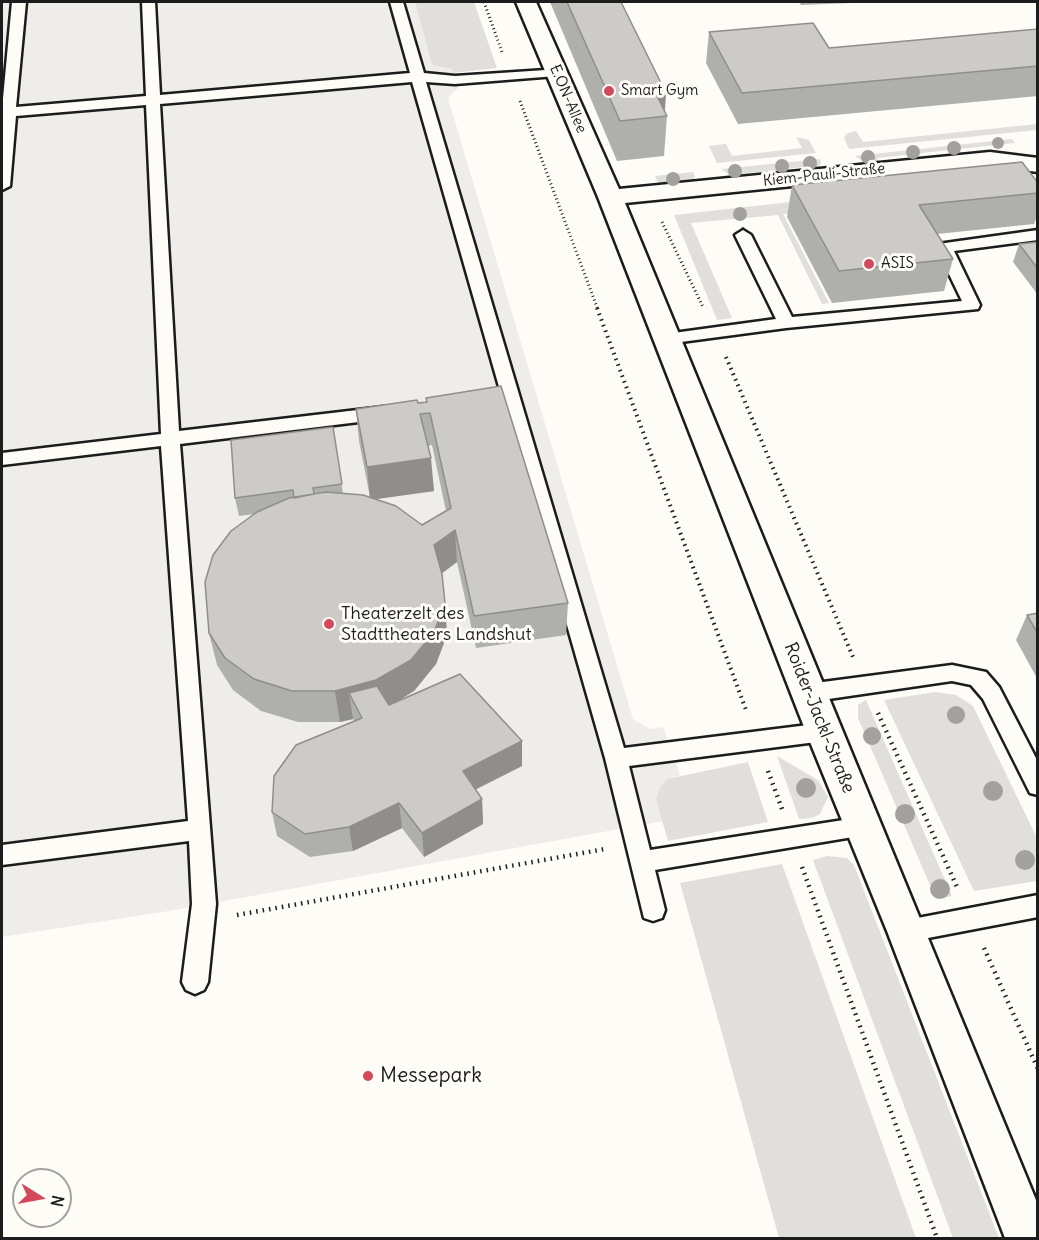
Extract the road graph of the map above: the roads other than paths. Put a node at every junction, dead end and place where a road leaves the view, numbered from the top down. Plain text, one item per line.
1 (19, 2) edge
2 (148, 2) edge
3 (396, 2) edge
4 (526, 2) edge
5 (556, 72) junction
6 (417, 77) junction
7 (152, 100) junction
8 (5, 112) edge
9 (1038, 165) edge
10 (2, 186) edge
11 (609, 197) junction
12 (743, 235) dead end
13 (1038, 235) edge
14 (786, 323) junction
15 (666, 339) junction
16 (512, 399) junction
17 (488, 401) edge
18 (406, 411) edge
19 (170, 437) junction
20 (2, 459) edge
21 (808, 693) junction
22 (824, 732) junction
23 (616, 758) junction
24 (1038, 786) edge
25 (863, 827) junction
26 (200, 829) junction
27 (640, 853) junction
28 (2, 855) edge
29 (1038, 906) edge
30 (653, 910) dead end
31 (907, 931) junction
32 (195, 982) dead end
33 (1028, 1239) edge

1 - 8 lane
2 - 7 lane
3 - 6 lane
4 - 5 street, E.ON-Allee
5 - 6 lane
5 - 11 street, E.ON-Allee
6 - 7 lane
6 - 16 lane
7 - 8 lane
7 - 19 lane
8 - 10 lane
9 - 11 street, Kiem-Pauli-Straße
11 - 15 street, Roider-Jackl-Straße
12 - 14 lane
13 - 14 lane
14 - 15 lane
15 - 21 street, Roider-Jackl-Straße
16 - 17 lane
16 - 23 lane
18 - 19 lane
19 - 20 lane
19 - 26 lane
21 - 22 street, Roider-Jackl-Straße
21 - 24 lane
22 - 23 lane
22 - 25 street, Roider-Jackl-Straße
23 - 27 lane
25 - 27 lane
25 - 31 street, Roider-Jackl-Straße
26 - 28 lane
26 - 32 lane
27 - 30 lane
29 - 31 lane
31 - 33 street, Roider-Jackl-Straße

